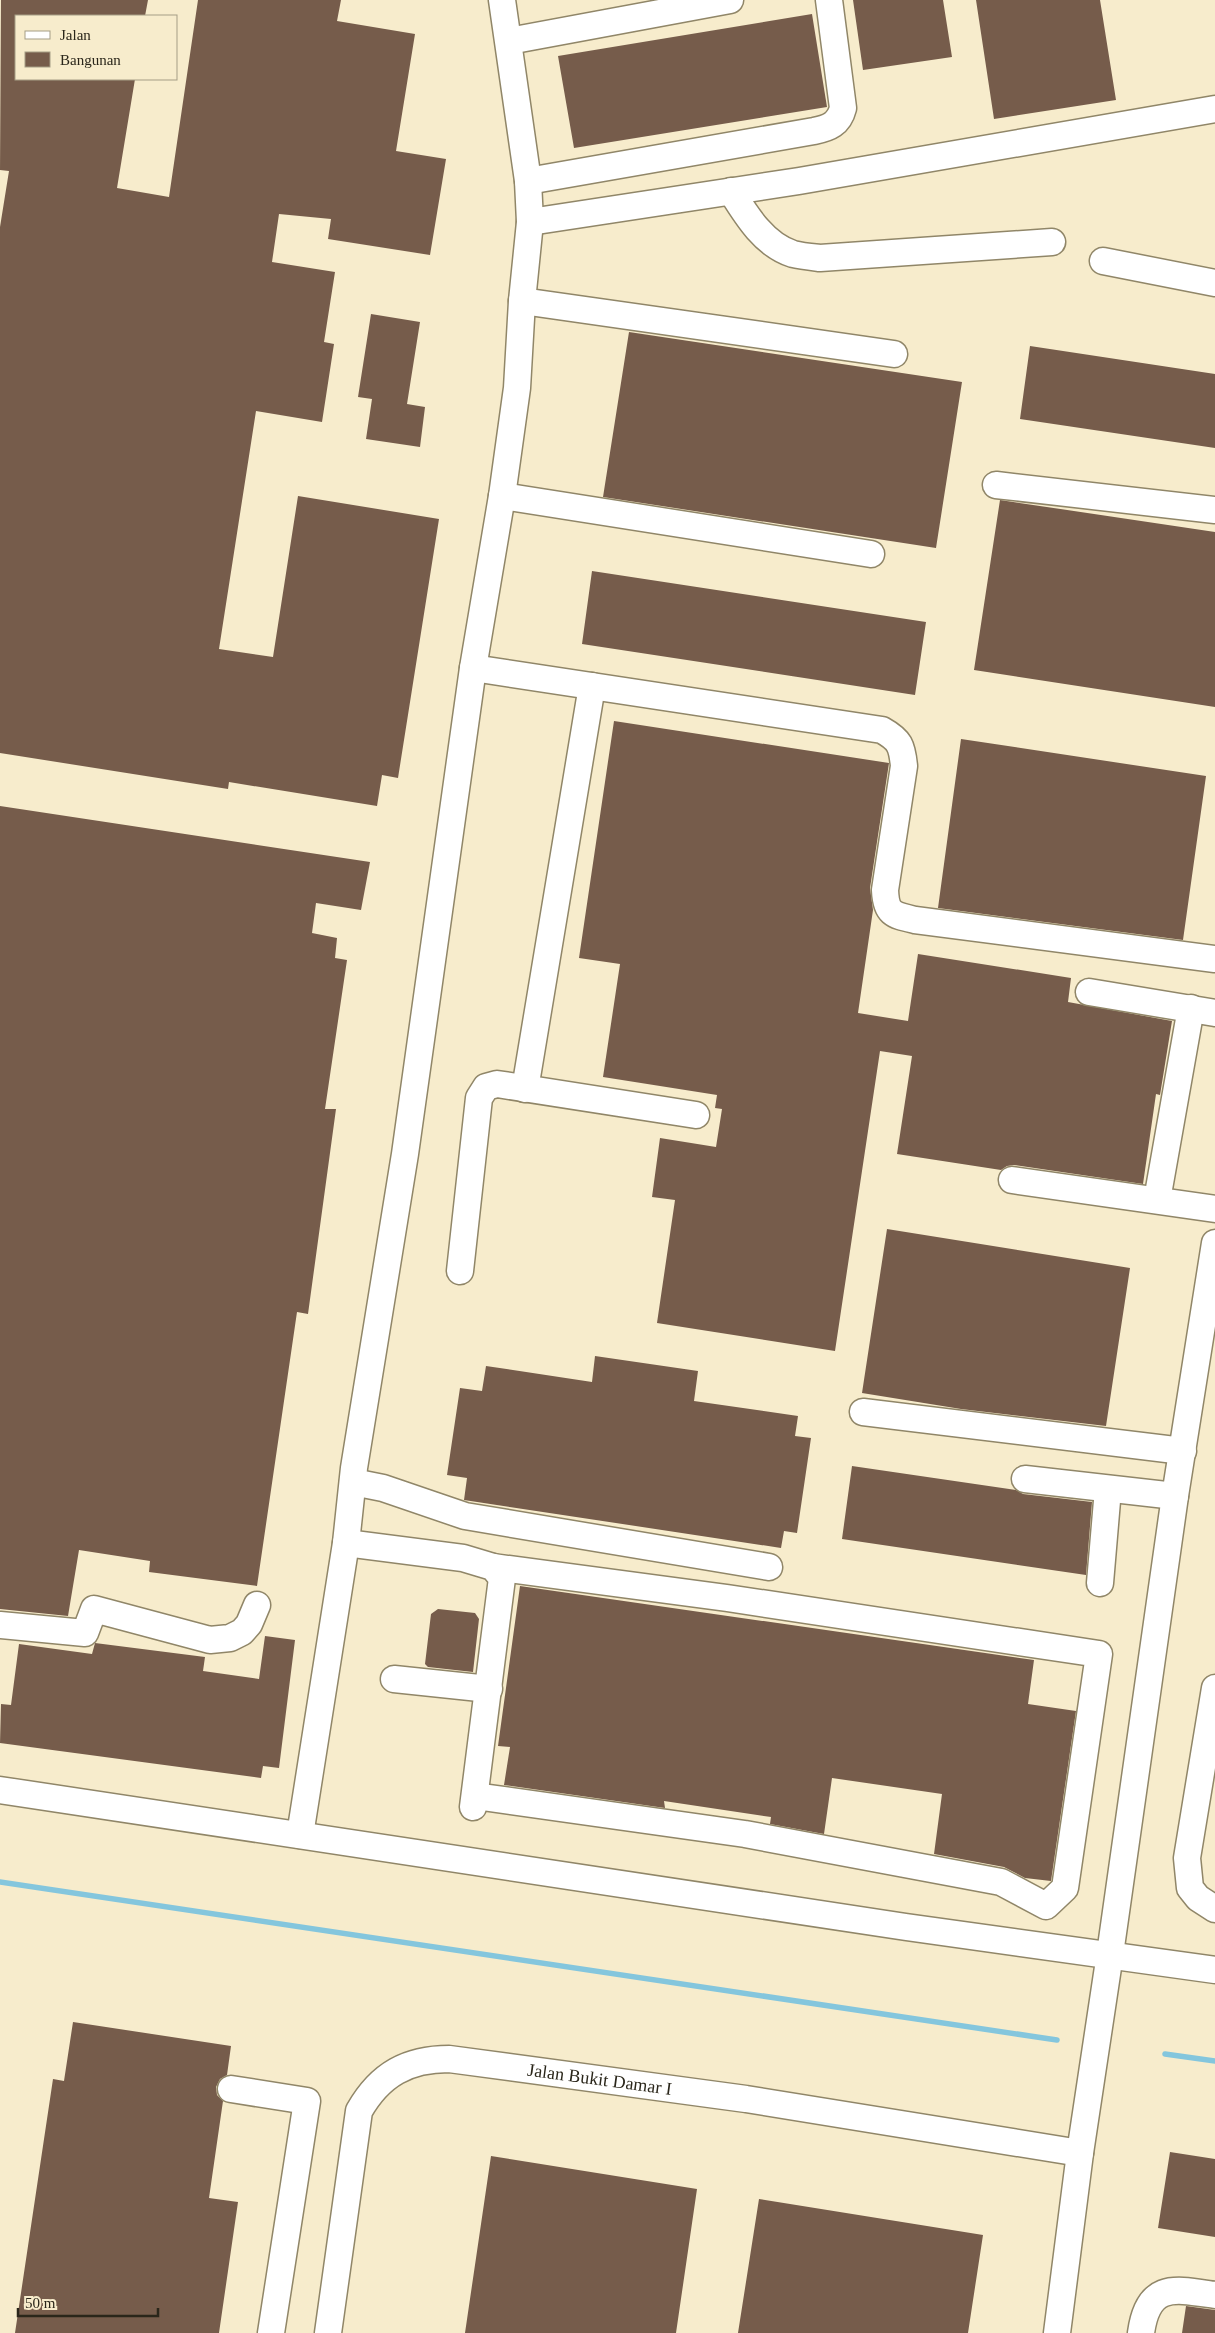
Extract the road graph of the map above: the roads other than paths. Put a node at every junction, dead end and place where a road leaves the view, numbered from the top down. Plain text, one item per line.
1 (502, 0) edge
2 (730, 0) edge
3 (829, 0) edge
4 (508, 41) junction
5 (1215, 109) edge
6 (528, 181) junction
7 (732, 191) junction
8 (530, 222) junction
9 (1052, 242) dead end
10 (1103, 262) dead end
11 (1215, 283) edge
12 (522, 301) junction
13 (894, 354) dead end
14 (996, 485) dead end
15 (502, 496) junction
16 (1215, 510) edge
17 (871, 554) dead end
18 (473, 668) junction
19 (592, 686) junction
20 (1215, 959) edge
21 (1089, 992) dead end
22 (1203, 1010) edge
23 (525, 1089) junction
24 (696, 1115) dead end
25 (1012, 1180) dead end
26 (1156, 1200) junction
27 (1215, 1209) edge
28 (1215, 1243) edge
29 (460, 1271) dead end
30 (1211, 1304) edge
31 (864, 1412) dead end
32 (1183, 1451) junction
33 (1025, 1479) dead end
34 (353, 1482) junction
35 (1108, 1489) junction
36 (1176, 1496) junction
37 (346, 1544) junction
38 (493, 1567) junction
39 (769, 1567) dead end
40 (1100, 1583) dead end
41 (257, 1606) dead end
42 (0, 1625) edge
43 (394, 1678) dead end
44 (1215, 1688) edge
45 (489, 1689) junction
46 (0, 1790) edge
47 (300, 1835) junction
48 (1215, 1909) edge
49 (1110, 1954) junction
50 (1215, 1970) edge
51 (232, 2089) dead end
52 (1080, 2154) junction
53 (1215, 2295) edge
54 (271, 2333) edge
55 (328, 2333) edge
56 (1057, 2333) edge
57 (1141, 2333) edge

1 - 4 street
2 - 4 street
3 - 6 street
4 - 6 street
5 - 7 street
6 - 8 street
7 - 8 street
7 - 9 street
8 - 12 street
10 - 11 street
12 - 13 street
12 - 15 street
14 - 16 street
15 - 17 street
15 - 18 street
18 - 19 street
18 - 34 street
19 - 20 street
19 - 23 street
21 - 22 street
22 - 26 street
23 - 24 street
23 - 29 street
25 - 26 street
26 - 27 street
28 - 30 street
30 - 32 street
31 - 32 street
32 - 36 street
33 - 35 street
34 - 37 street
34 - 39 street
35 - 36 street
35 - 40 street
36 - 49 street
37 - 38 street
37 - 47 street
38 - 45 street
38 - 45 street
41 - 42 street
43 - 45 street
44 - 48 street
46 - 47 street
47 - 49 street
49 - 50 street
49 - 52 street
51 - 54 street
52 - 55 street, Jalan Bukit Damar I
52 - 56 street
53 - 57 street

